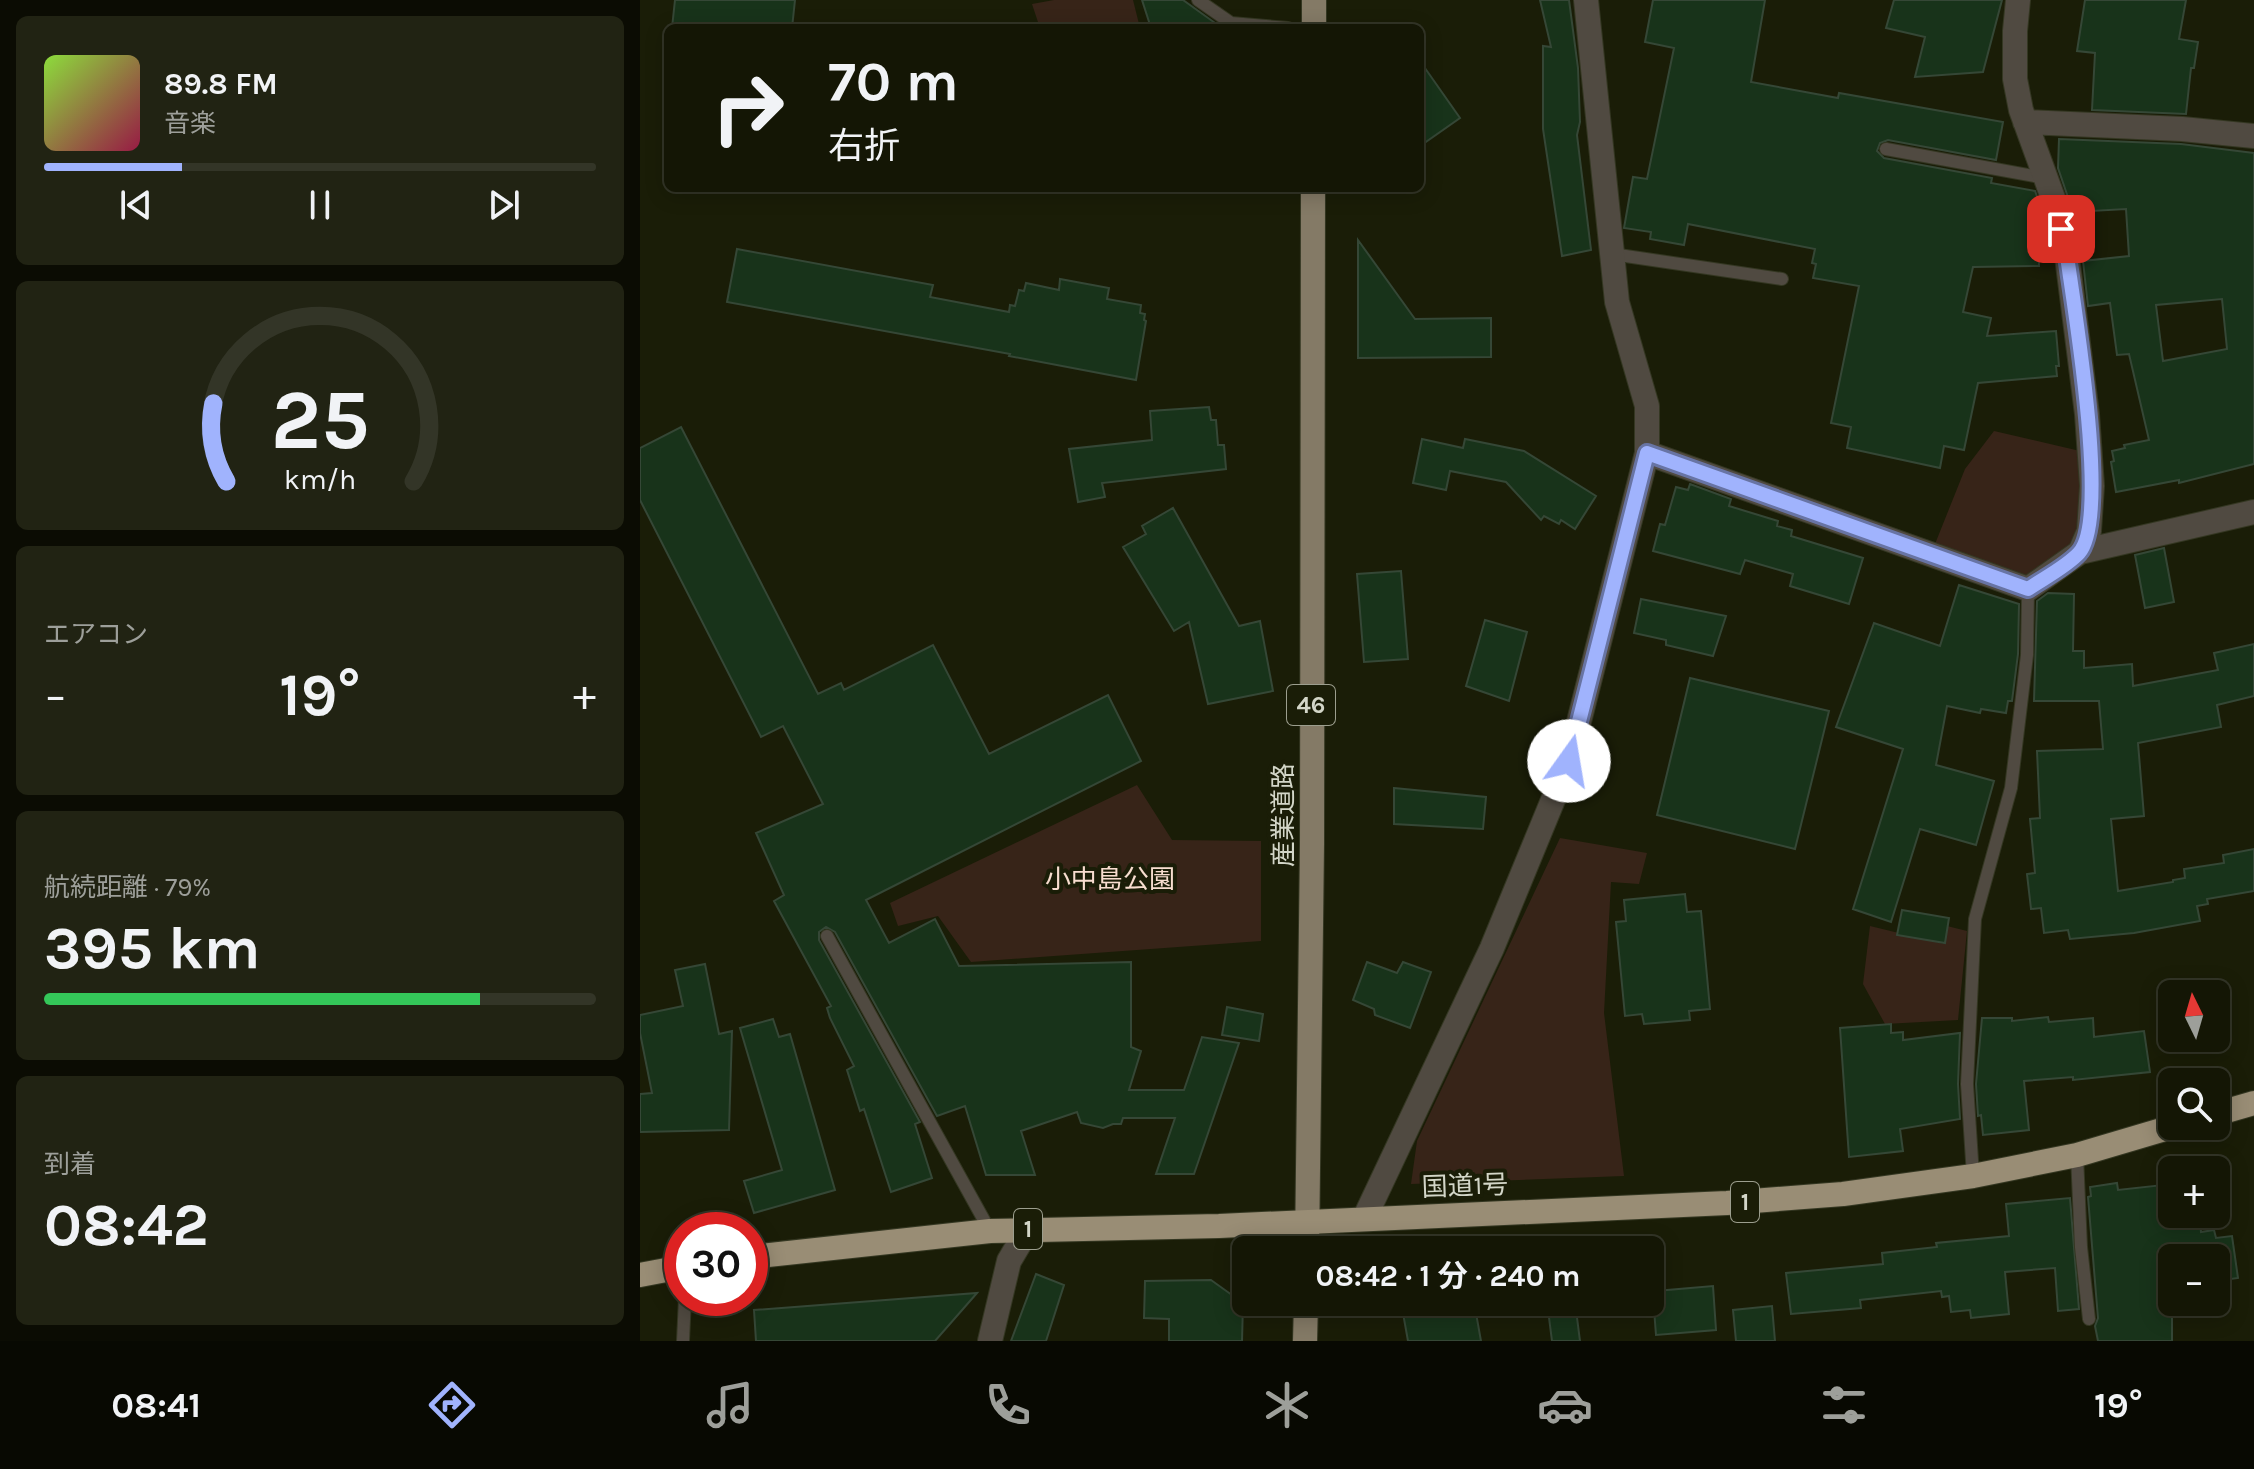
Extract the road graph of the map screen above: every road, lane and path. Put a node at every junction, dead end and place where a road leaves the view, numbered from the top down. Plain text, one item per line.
1 (1198, 0) edge
2 (1314, 0) edge
3 (1586, 0) edge
4 (2018, 0) edge
5 (1242, 24) edge
6 (1314, 24) edge
7 (2025, 122) junction
8 (2254, 136) edge
9 (1886, 149) dead end
10 (2045, 178) junction
11 (1313, 192) edge
12 (1612, 254) junction
13 (1782, 279) dead end
14 (1647, 453) junction
15 (2254, 512) edge
16 (2080, 552) junction
17 (2028, 589) junction
18 (827, 936) dead end
19 (2254, 1103) edge
20 (2230, 1110) edge
21 (2158, 1131) edge
22 (2077, 1155) junction
23 (1973, 1176) junction
24 (1364, 1219) junction
25 (1308, 1221) junction
26 (1028, 1229) junction
27 (990, 1231) junction
28 (1307, 1236) edge
29 (768, 1255) edge
30 (664, 1273) edge
31 (640, 1275) edge
32 (684, 1316) edge
33 (1306, 1316) edge
34 (2089, 1319) dead end
35 (683, 1341) edge
36 (990, 1341) edge
37 (1305, 1341) edge

1 - 5 lane
2 - 6 main road
3 - 12 street
4 - 7 street
7 - 8 street
7 - 10 street
9 - 10 lane
10 - 16 street
11 - 25 main road, 産業道路 / 46
12 - 13 lane
12 - 14 street
14 - 17 street
14 - 24 street
15 - 16 street
16 - 17 street
17 - 23 lane
18 - 27 lane
19 - 20 highway
21 - 22 highway, 国道1号 / 1
22 - 23 highway, 国道1号 / 1
22 - 34 lane
23 - 24 highway, 国道1号 / 1
24 - 25 highway, 国道1号 / 1
25 - 26 highway, 国道1号 / 1
25 - 28 main road, 産業道路 / 46
26 - 27 highway, 国道1号 / 1
26 - 36 street
27 - 29 highway, 国道1号 / 1
30 - 31 highway
32 - 35 lane
33 - 37 main road

